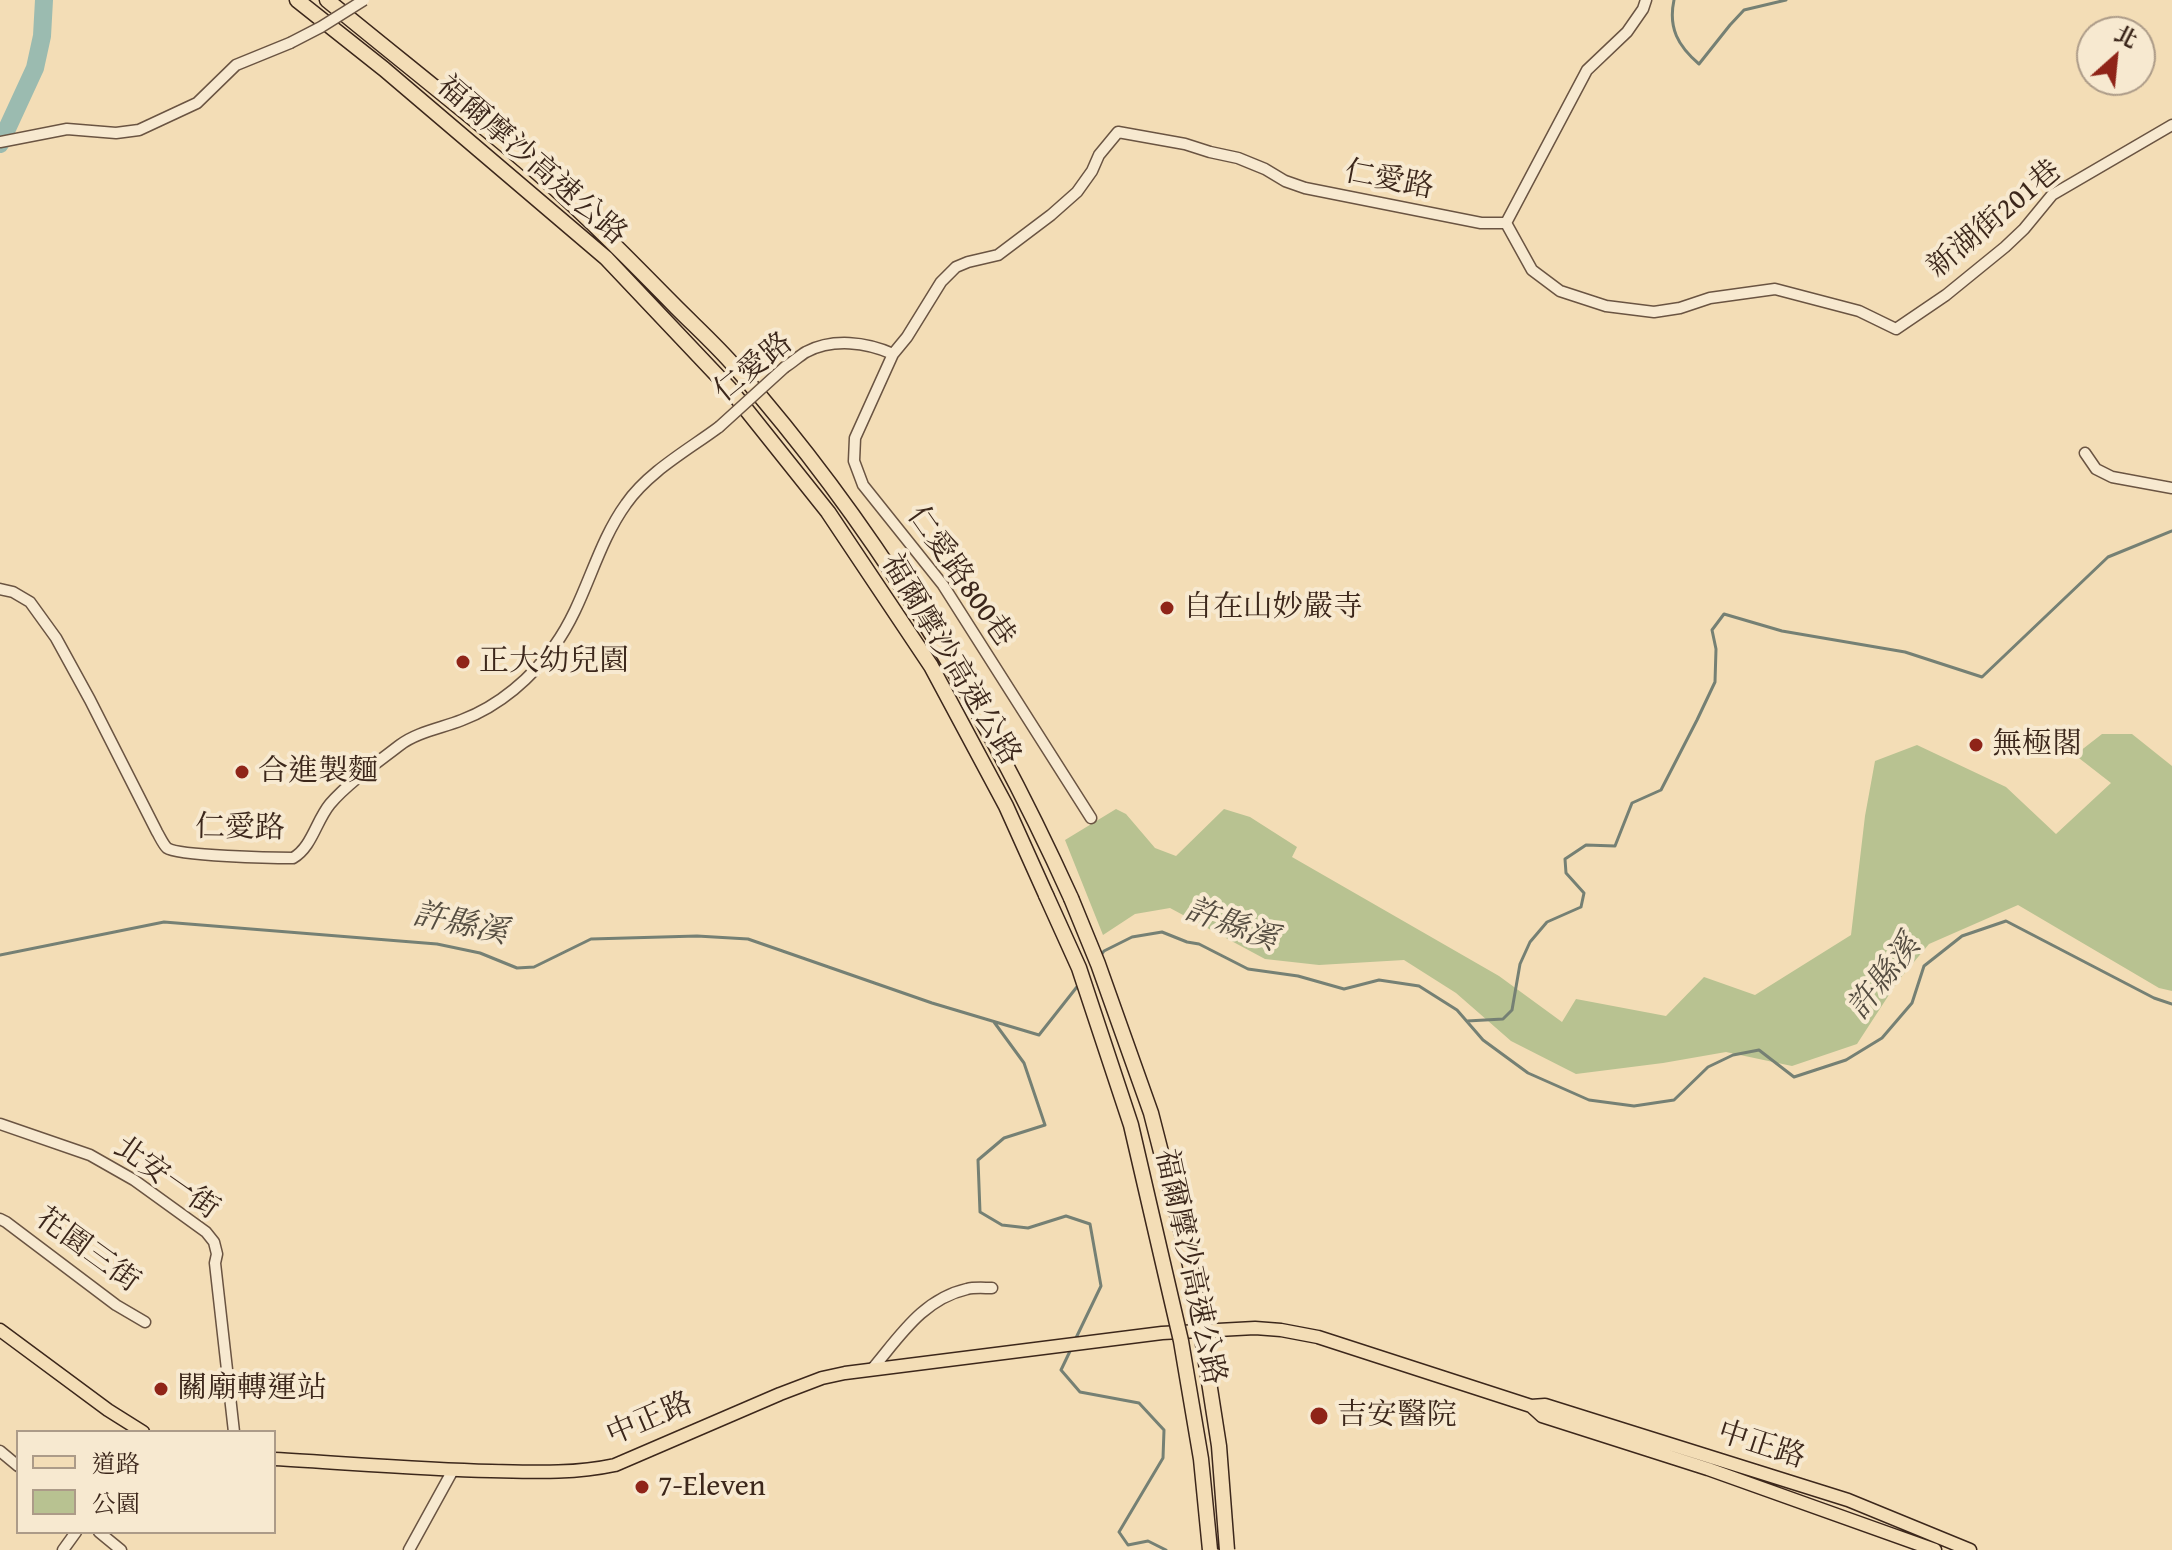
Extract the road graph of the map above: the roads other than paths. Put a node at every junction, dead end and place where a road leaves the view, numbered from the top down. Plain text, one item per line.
1 (297, 0) edge
2 (327, 0) edge
3 (364, 0) edge
4 (1646, 0) edge
5 (2172, 125) edge
6 (0, 142) edge
7 (1506, 223) junction
8 (893, 354) junction
9 (2085, 453) dead end
10 (2172, 488) edge
11 (0, 589) edge
12 (1091, 818) dead end
13 (0, 1124) edge
14 (0, 1219) edge
15 (992, 1288) dead end
16 (145, 1322) dead end
17 (0, 1330) edge
18 (873, 1368) junction
19 (1531, 1406) junction
20 (140, 1430) edge
21 (234, 1430) edge
22 (0, 1451) edge
23 (276, 1459) edge
24 (16, 1464) edge
25 (453, 1470) junction
26 (101, 1534) edge
27 (121, 1550) edge
28 (409, 1550) edge
29 (1210, 1550) edge
30 (1227, 1550) edge
31 (1935, 1550) edge
32 (1970, 1550) edge

1 - 29 highway, 福爾摩沙高速公路, bridge
2 - 30 highway, 福爾摩沙高速公路, bridge
3 - 6 street, bridge
4 - 7 street
5 - 7 street, 新湖街201巷
7 - 8 street, 仁愛路
8 - 11 street, 仁愛路, bridge
8 - 12 street, 仁愛路800巷
9 - 10 street
13 - 21 street, 北安一街
14 - 16 street, 花園三街
15 - 18 street
17 - 20 main road
18 - 19 main road, 中正路
18 - 25 main road, 中正路
19 - 31 main road, 中正路
19 - 32 main road, 中正路
22 - 24 street
23 - 25 main road, 中正路
25 - 28 street
26 - 27 street

